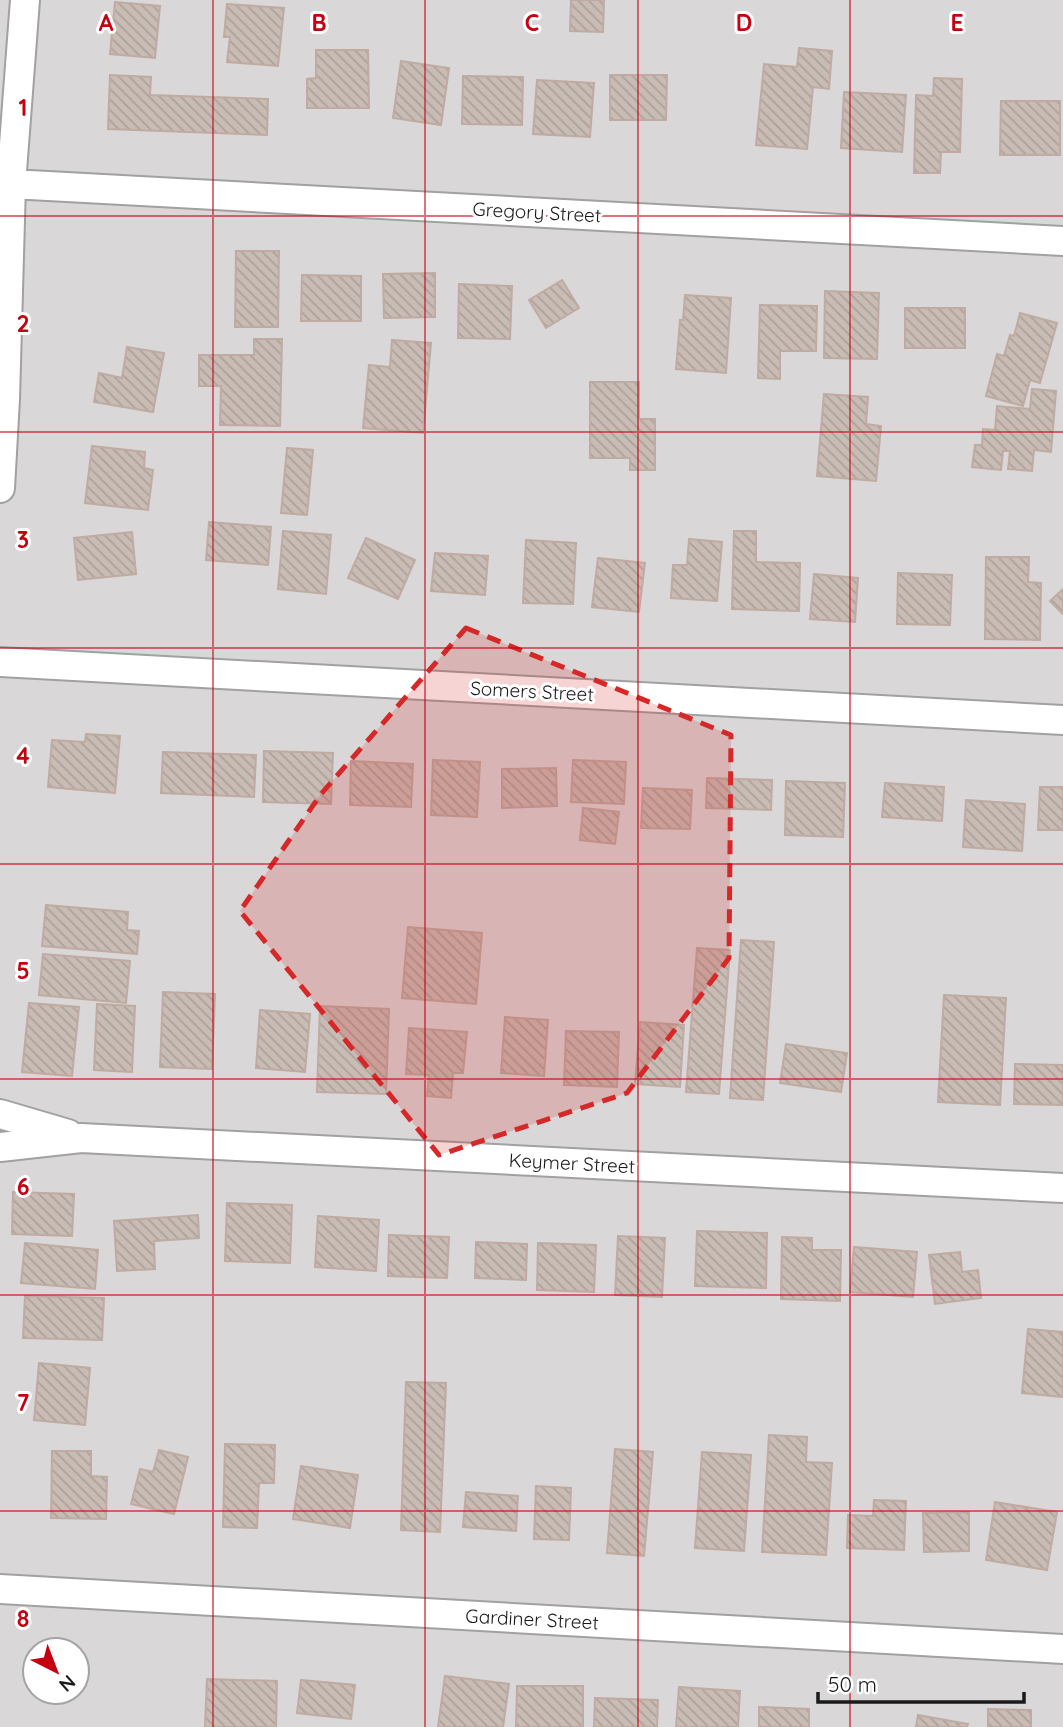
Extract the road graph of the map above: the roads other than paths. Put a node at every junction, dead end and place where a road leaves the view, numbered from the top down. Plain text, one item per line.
1 (25, 0) edge
2 (11, 184) junction
3 (1063, 241) edge
4 (3, 399) edge
5 (0, 488) edge
6 (0, 662) edge
7 (1063, 720) edge
8 (0, 1114) edge
9 (81, 1138) junction
10 (0, 1147) edge
11 (1063, 1188) edge
12 (0, 1589) edge
13 (1063, 1649) edge

1 - 2 street
2 - 3 street, Gregory Street
2 - 4 street
4 - 5 street
6 - 7 street, Somers Street
8 - 9 street, Keymer Street
9 - 10 street, Keymer Street
9 - 11 street, Keymer Street
12 - 13 street, Gardiner Street

